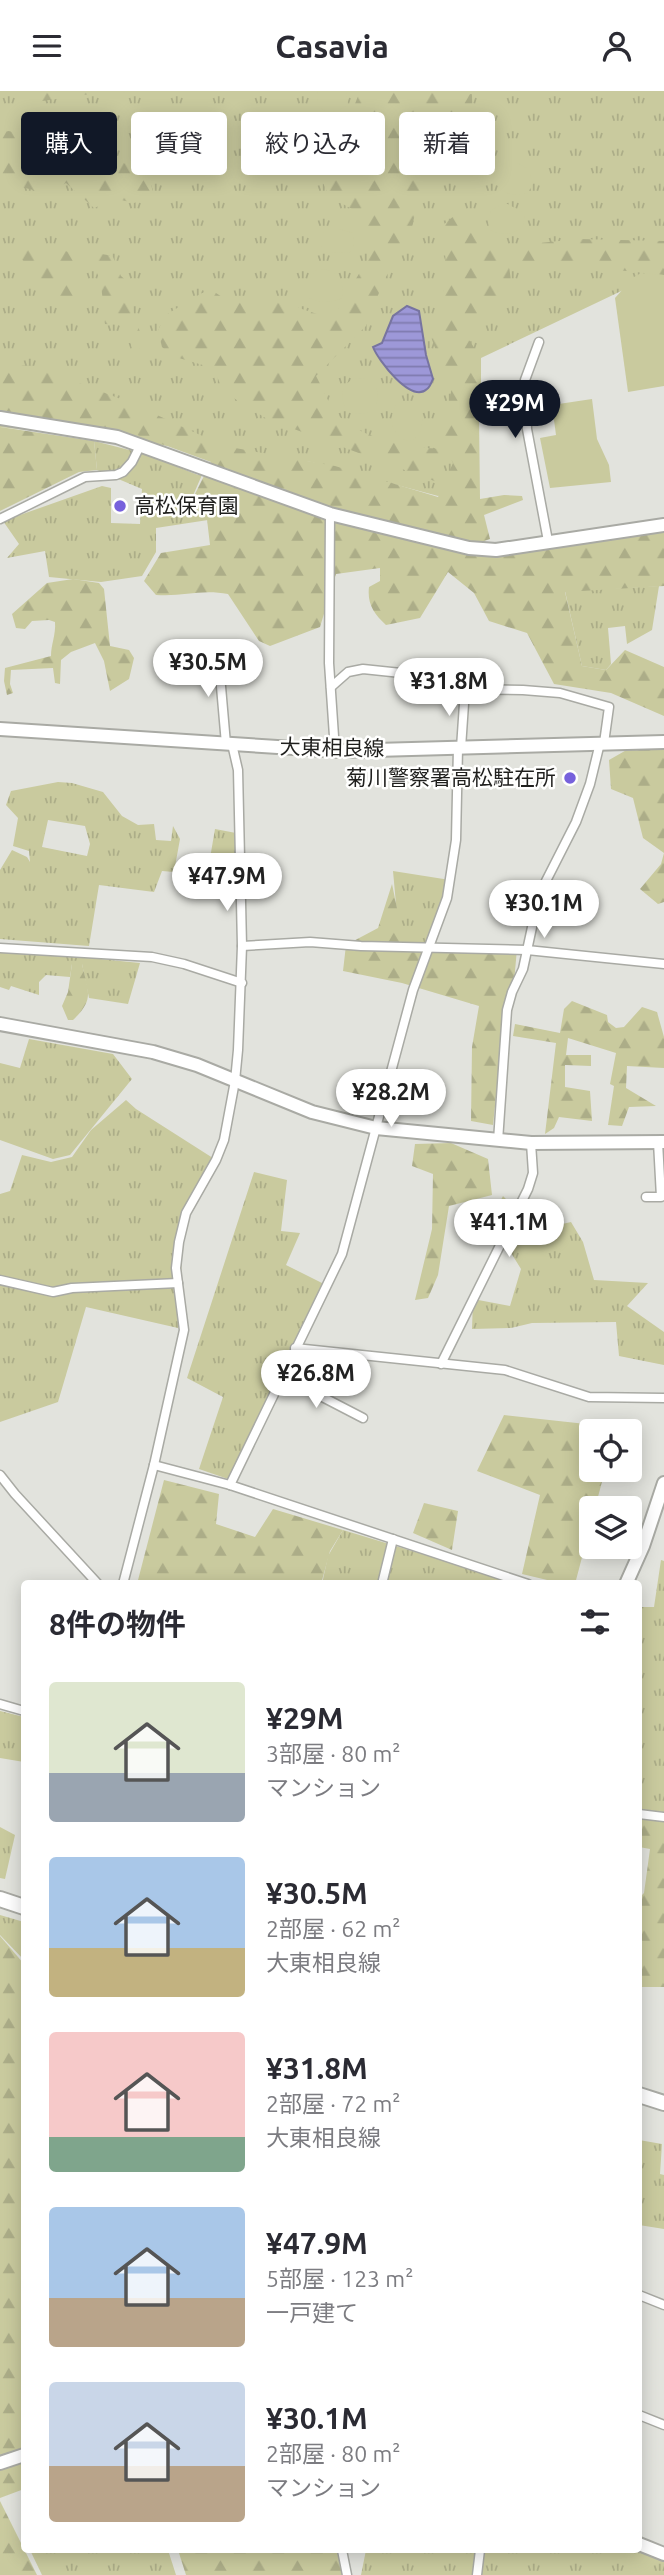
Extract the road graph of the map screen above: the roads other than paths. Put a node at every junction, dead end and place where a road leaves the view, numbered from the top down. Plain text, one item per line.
1 (539, 342) dead end
2 (0, 418) edge
3 (141, 445) junction
4 (330, 514) junction
5 (0, 519) edge
6 (664, 525) edge
7 (548, 541) junction
8 (218, 652) dead end
9 (331, 687) junction
10 (466, 689) junction
11 (0, 729) edge
12 (664, 741) edge
13 (602, 743) junction
14 (229, 744) junction
15 (460, 748) junction
16 (335, 751) junction
17 (242, 947) junction
18 (0, 948) edge
19 (428, 949) junction
20 (527, 950) junction
21 (664, 964) edge
22 (242, 983) junction
23 (0, 1024) edge
24 (235, 1081) junction
25 (376, 1128) junction
26 (498, 1141) junction
27 (661, 1142) edge
28 (531, 1143) junction
29 (646, 1197) dead end
30 (0, 1280) edge
31 (178, 1283) junction
32 (295, 1348) junction
33 (440, 1364) junction
34 (282, 1376) junction
35 (664, 1398) edge
36 (363, 1418) dead end
37 (153, 1465) junction
38 (0, 1475) edge
39 (664, 1483) edge
40 (230, 1485) junction
41 (393, 1539) junction
42 (93, 1580) edge
43 (124, 1580) edge
44 (383, 1580) edge
45 (516, 1580) edge
46 (628, 1580) edge
47 (0, 1704) edge
48 (21, 1710) edge
49 (642, 1814) edge
50 (664, 1817) edge
51 (0, 1899) edge
52 (21, 1906) edge
53 (642, 2096) edge
54 (664, 2103) edge
55 (642, 2296) edge
56 (664, 2305) edge
57 (642, 2416) edge
58 (664, 2425) edge
59 (21, 2456) edge
60 (0, 2463) edge
61 (642, 2545) edge
62 (342, 2553) edge
63 (480, 2553) edge
64 (664, 2554) edge
65 (346, 2575) edge
66 (477, 2575) edge

1 - 7 street
2 - 3 street
3 - 4 street
3 - 5 street
4 - 7 street
4 - 9 street
6 - 7 street
8 - 14 street
9 - 10 street
9 - 16 street
10 - 13 street
10 - 15 street
11 - 14 street, 大東相良線
12 - 13 street, 大東相良線
13 - 15 street, 大東相良線
13 - 20 street
14 - 16 street, 大東相良線
14 - 17 street
15 - 16 street, 大東相良線
15 - 19 street
17 - 19 street
17 - 22 street
18 - 22 street
19 - 20 street
19 - 25 street
20 - 21 street
20 - 26 street
22 - 24 street
23 - 24 street
24 - 25 street
24 - 31 street
25 - 26 street
25 - 32 street
26 - 28 street
27 - 28 street
27 - 29 street
28 - 33 street
30 - 31 street
31 - 37 street
32 - 33 street
32 - 34 street
33 - 35 street
34 - 36 street
34 - 40 street
37 - 40 street
37 - 43 street
38 - 42 street
39 - 46 street
40 - 41 street
41 - 44 street
41 - 45 street
47 - 48 street
49 - 50 street
51 - 52 highway
53 - 54 highway
55 - 56 street
57 - 58 street
59 - 60 street
61 - 64 street
62 - 65 street
63 - 66 street

